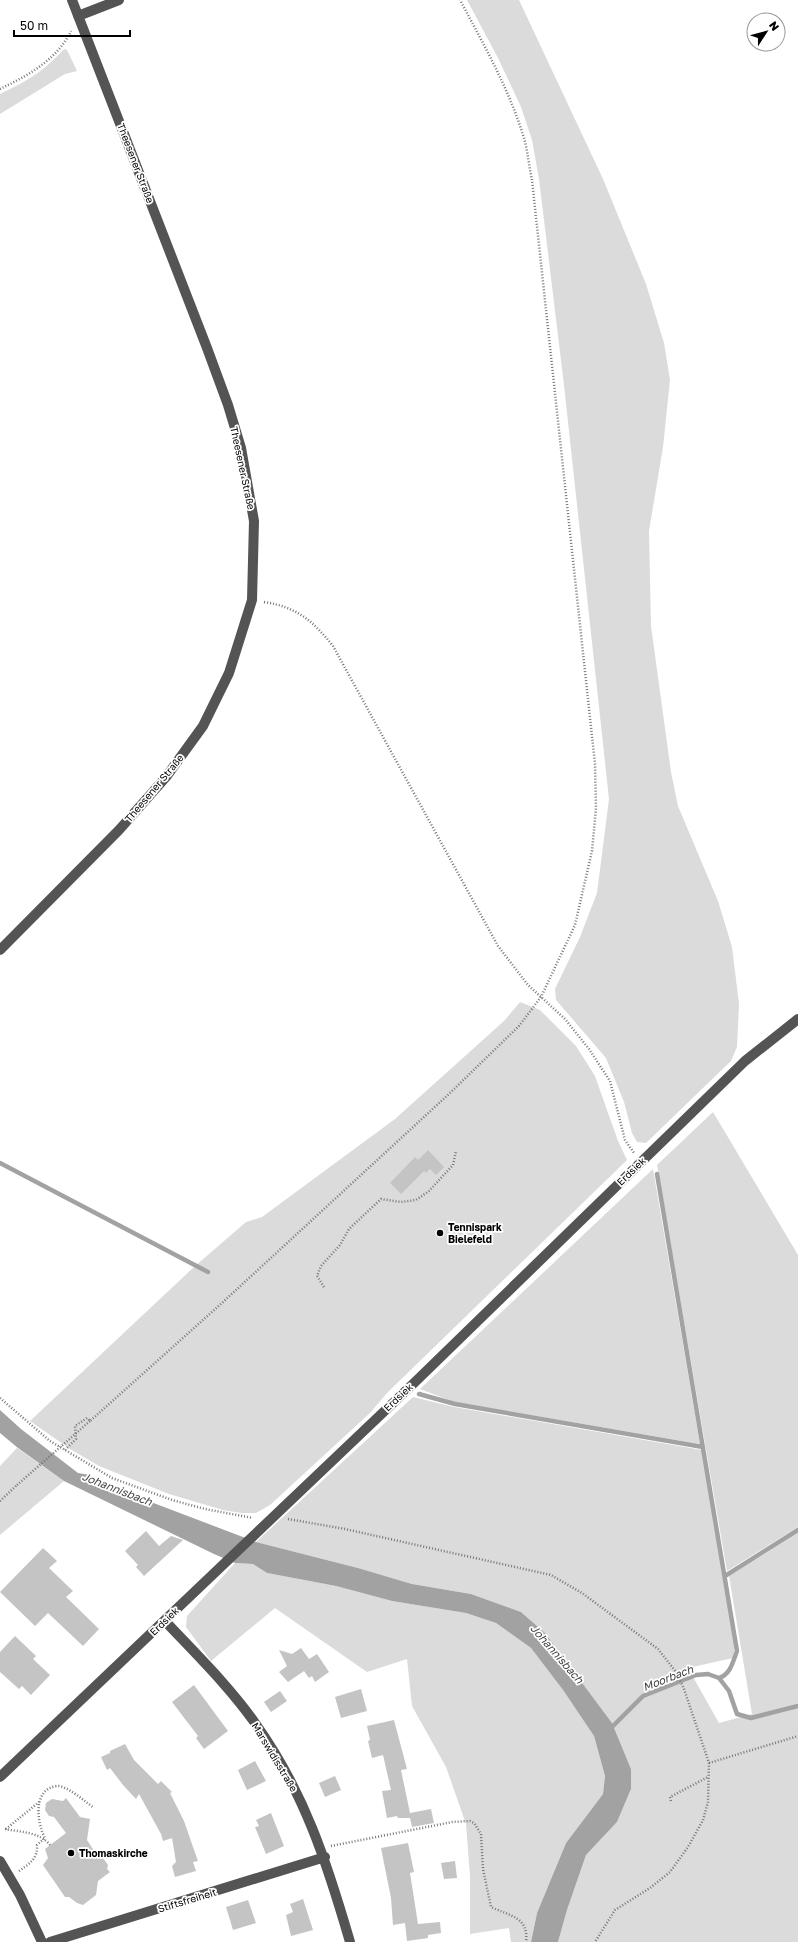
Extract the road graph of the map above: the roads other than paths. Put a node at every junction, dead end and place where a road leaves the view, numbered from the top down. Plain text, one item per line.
1 (72, 0) edge
2 (119, 0) edge
3 (78, 16) junction
4 (0, 950) edge
5 (798, 1020) edge
6 (165, 1620) junction
7 (0, 1777) edge
8 (323, 1852) junction
9 (0, 1861) edge
10 (42, 1942) edge
11 (50, 1942) edge
12 (350, 1942) edge

1 - 3 street, Theesener Straße
2 - 3 street
3 - 4 street, Theesener Straße
5 - 6 street, Erdsiek
6 - 7 street, Erdsiek
6 - 8 street, Marswidisstraße
8 - 11 street, Stiftsfreiheit
8 - 12 street, Marswidisstraße
9 - 10 street

